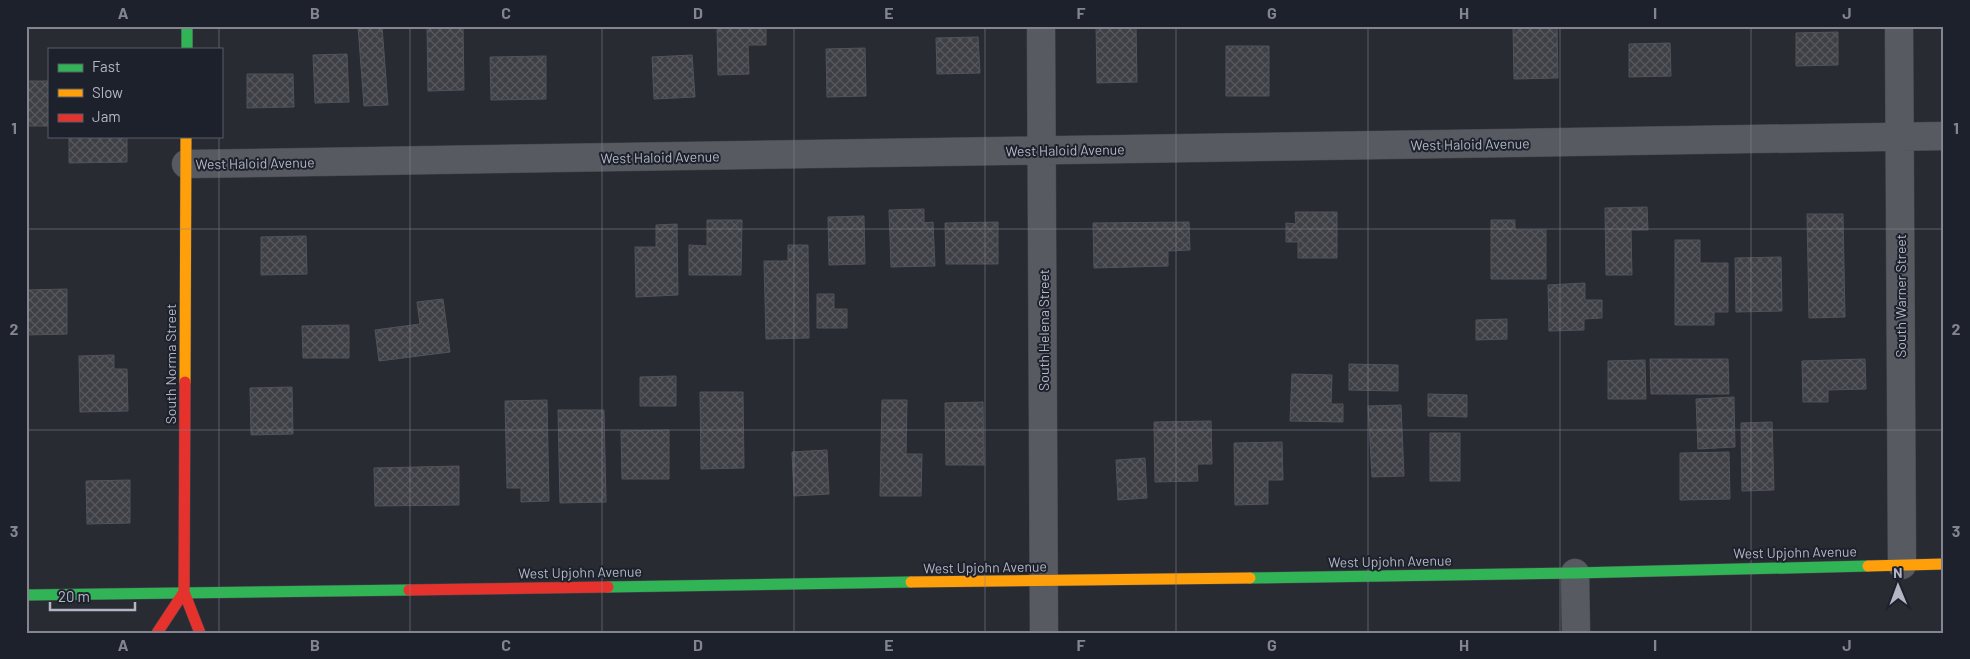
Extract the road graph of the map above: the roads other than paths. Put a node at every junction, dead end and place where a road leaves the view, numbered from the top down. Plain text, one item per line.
1 (187, 26) edge
2 (1041, 26) edge
3 (1900, 26) edge
4 (186, 48) edge
5 (1944, 136) edge
6 (1899, 137) junction
7 (186, 138) edge
8 (1041, 151) junction
9 (186, 164) junction
10 (1944, 564) edge
11 (1902, 565) junction
12 (1575, 573) junction
13 (1044, 581) junction
14 (184, 592) junction
15 (26, 595) edge
16 (157, 633) edge
17 (200, 633) edge
18 (1044, 633) edge
19 (1576, 633) edge

1 - 4 main road
2 - 8 street, South Helena Street
3 - 6 street, South Warner Street
5 - 6 street, West Haloid Avenue
6 - 8 street, West Haloid Avenue
6 - 11 street, South Warner Street
7 - 9 main road, South Norma Street
8 - 9 street, West Haloid Avenue
8 - 13 street, South Helena Street
9 - 14 main road, South Norma Street
10 - 11 main road, West Upjohn Avenue
11 - 12 main road, West Upjohn Avenue
12 - 13 main road, West Upjohn Avenue
12 - 19 street
13 - 14 main road, West Upjohn Avenue
13 - 18 street, South Helena Street
14 - 15 main road, West Upjohn Avenue
14 - 16 main road
14 - 17 main road, South Norma Street

